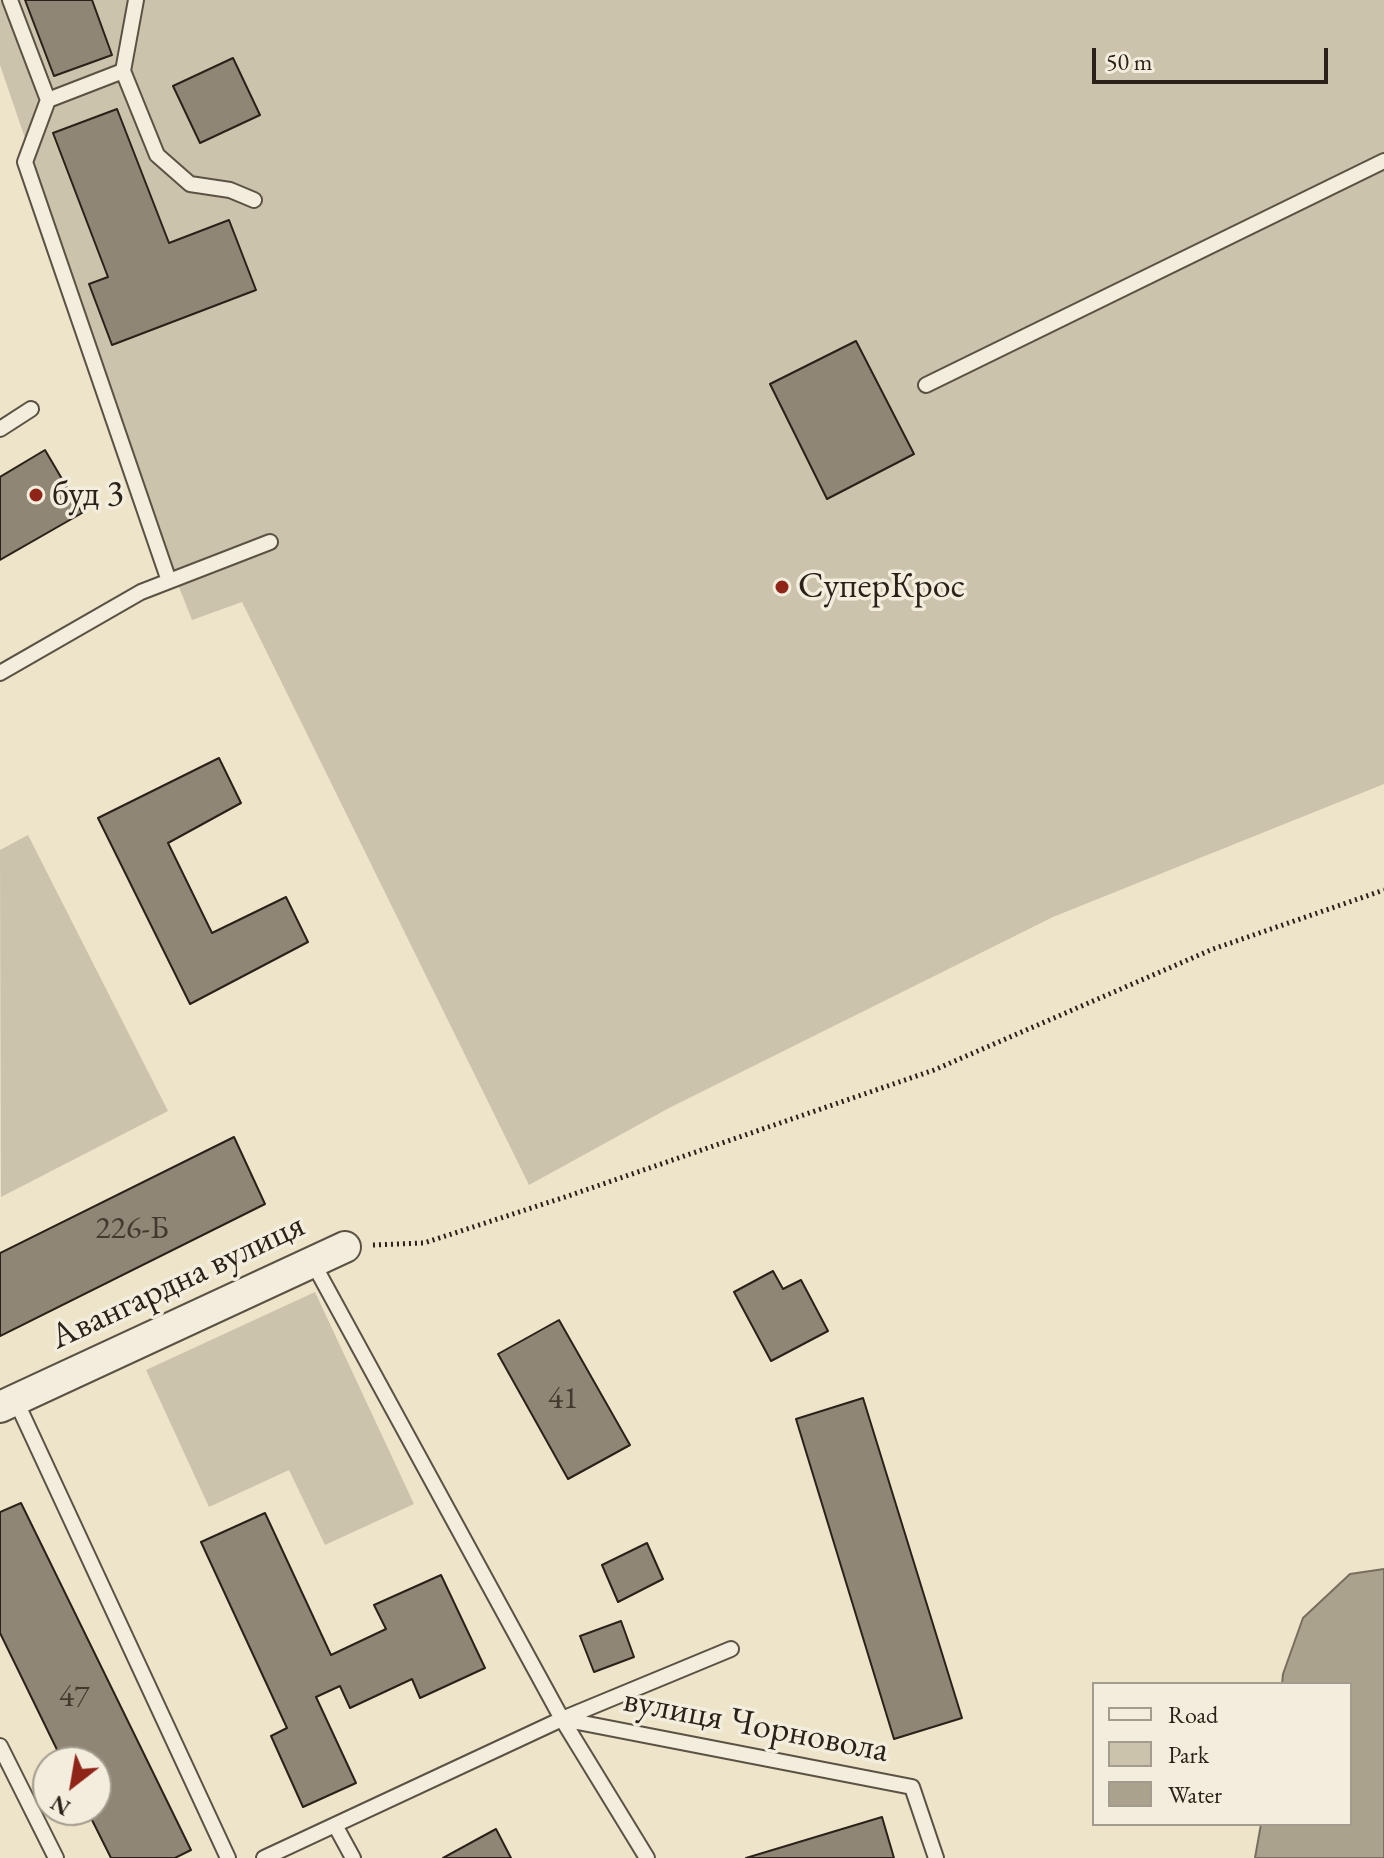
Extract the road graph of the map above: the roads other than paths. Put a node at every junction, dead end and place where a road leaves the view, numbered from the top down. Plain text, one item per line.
1 (10, 0) edge
2 (136, 0) edge
3 (123, 71) junction
4 (48, 100) junction
5 (1384, 161) edge
6 (254, 200) dead end
7 (926, 385) dead end
8 (31, 409) dead end
9 (0, 429) edge
10 (270, 542) dead end
11 (169, 581) junction
12 (0, 673) edge
13 (345, 1247) road end
14 (312, 1261) junction
15 (8, 1404) edge
16 (731, 1649) dead end
17 (562, 1719) junction
18 (0, 1746) edge
19 (335, 1825) junction
20 (56, 1858) edge
21 (228, 1858) edge
22 (264, 1858) edge
23 (353, 1858) edge
24 (647, 1858) edge
25 (936, 1858) edge

1 - 4 lane
2 - 3 lane
3 - 4 lane
3 - 6 lane
4 - 11 lane
5 - 7 lane
8 - 9 lane
10 - 11 lane
11 - 12 lane
13 - 14 street, Авангардна вулиця
14 - 15 street, Авангардна вулиця
14 - 17 lane
15 - 21 lane
16 - 17 lane
17 - 19 lane
17 - 24 lane
17 - 25 lane, вулиця Чорновола
18 - 20 lane
19 - 22 lane
19 - 23 lane

